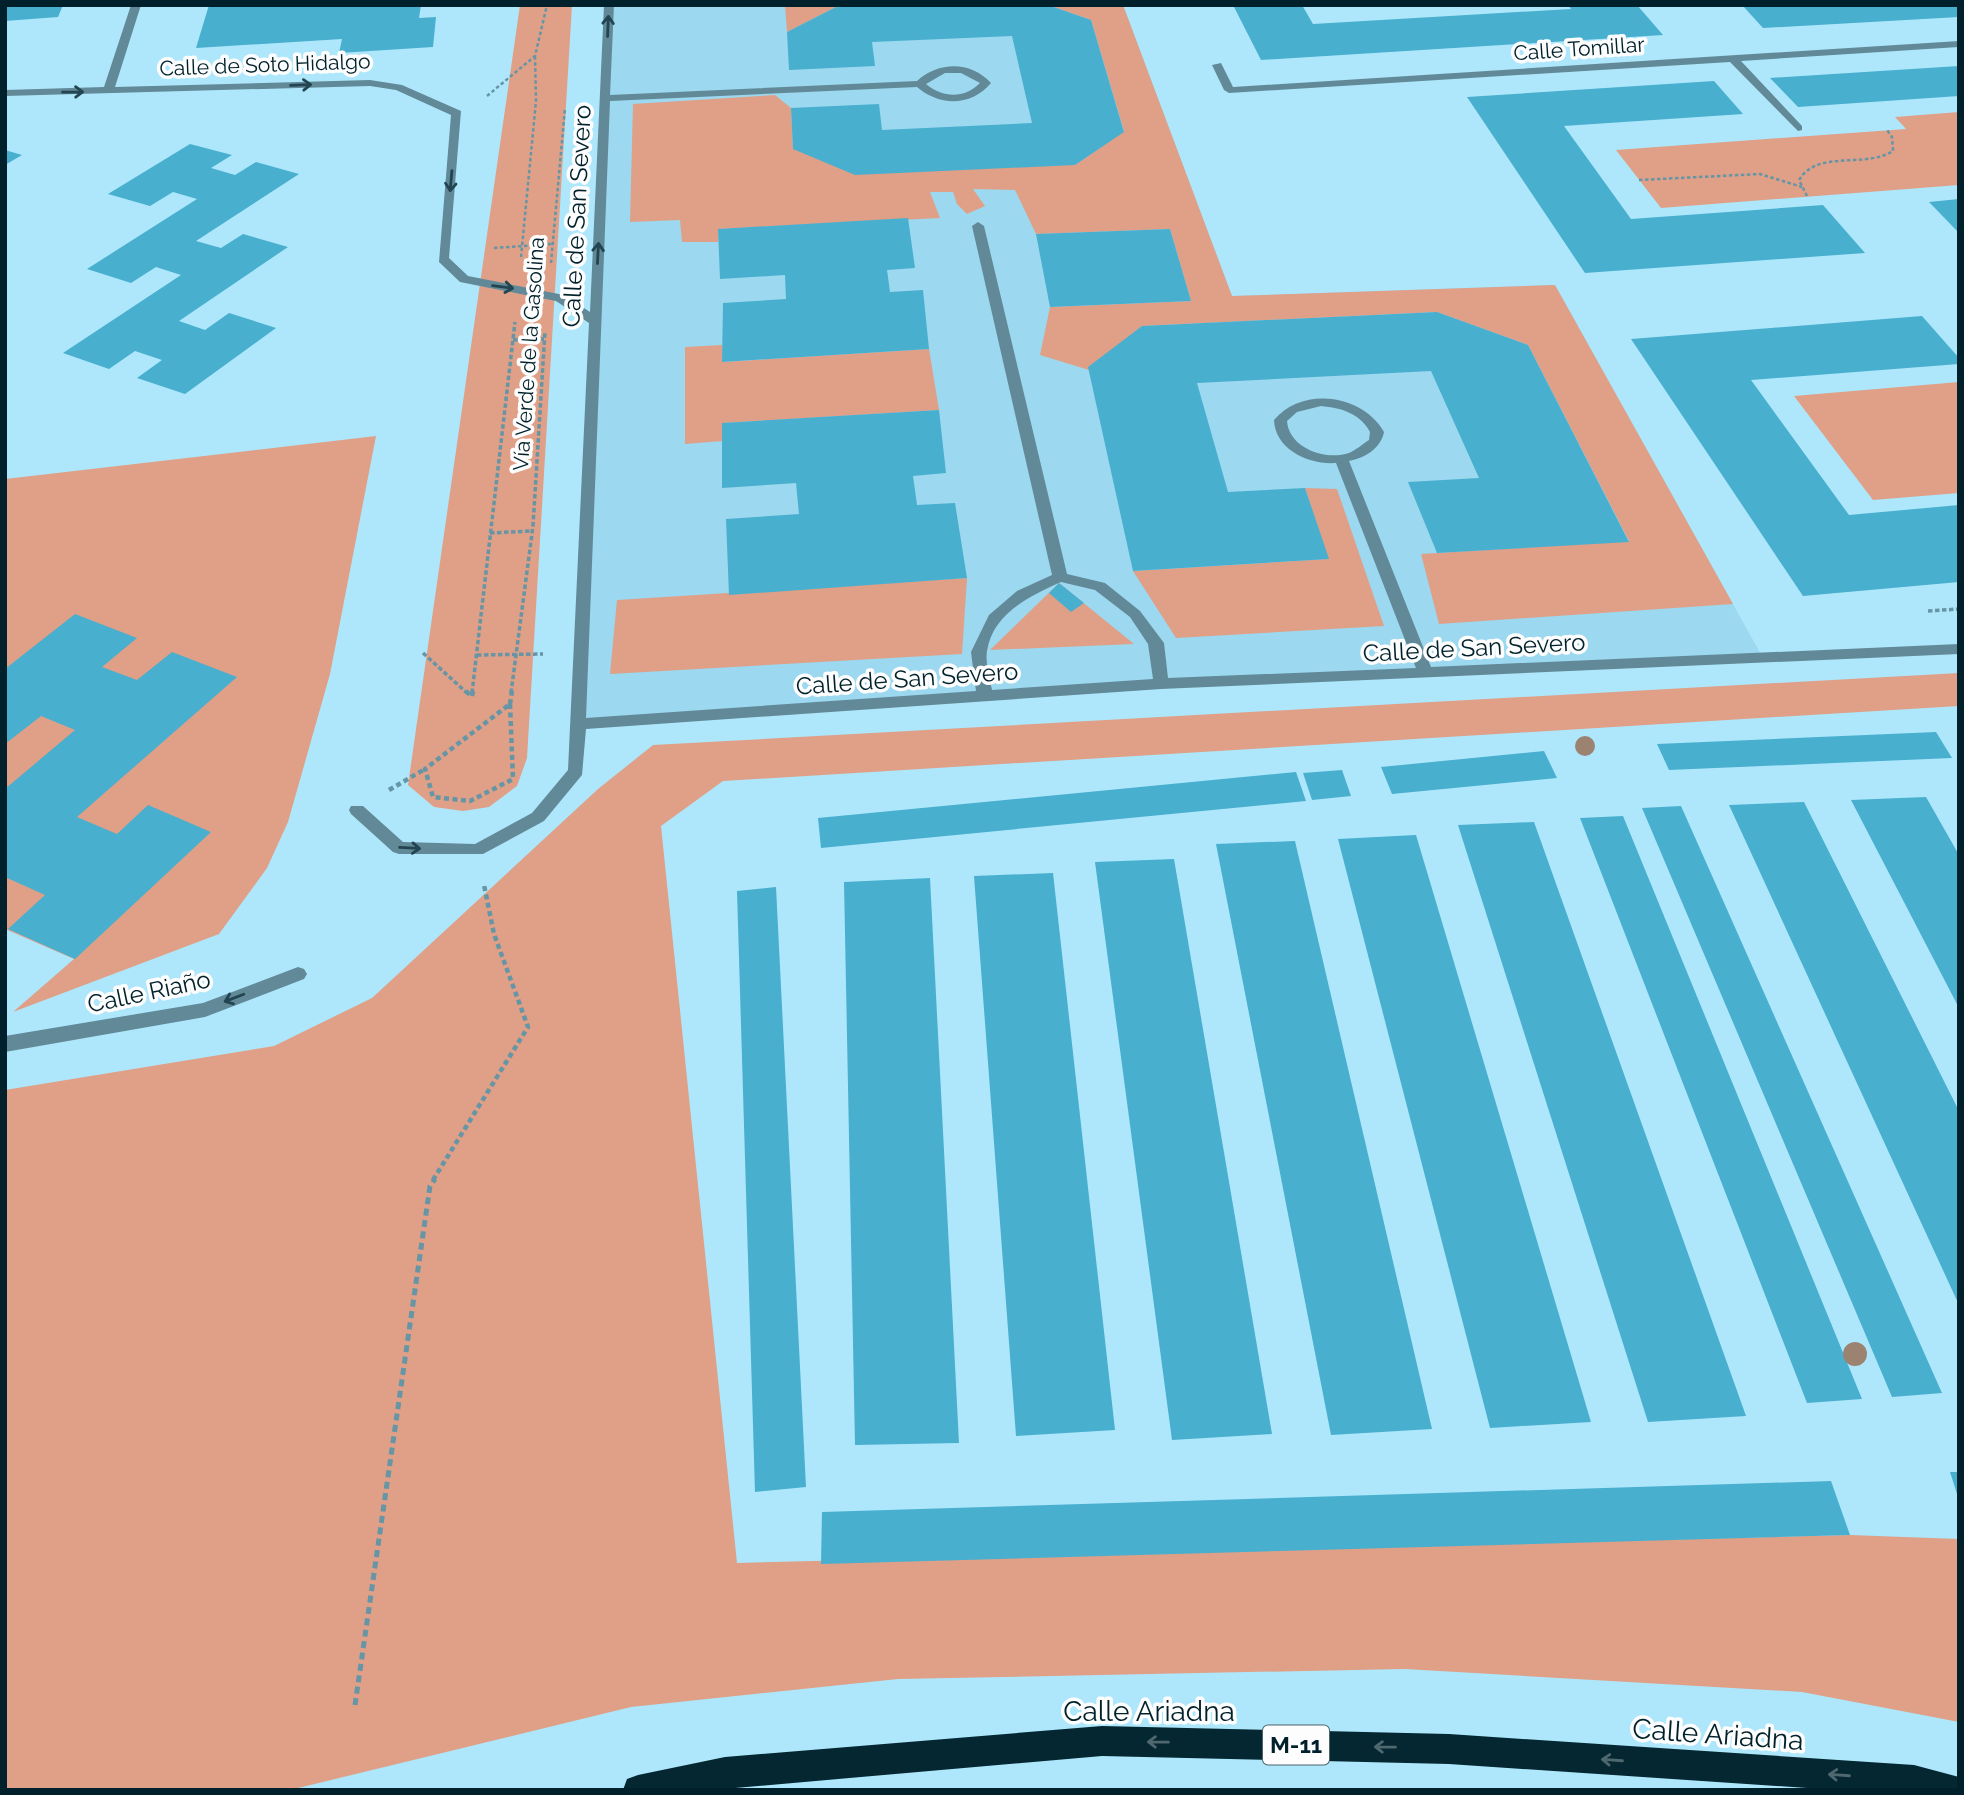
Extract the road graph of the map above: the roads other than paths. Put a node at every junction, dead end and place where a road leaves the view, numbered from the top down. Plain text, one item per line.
1 (136, 5) edge
2 (609, 5) edge
3 (1959, 44) edge
4 (1733, 59) junction
5 (1217, 65) dead end
6 (920, 84) junction
7 (108, 92) junction
8 (5, 93) edge
9 (605, 98) junction
10 (1798, 128) dead end
11 (978, 226) dead end
12 (595, 321) junction
13 (1341, 459) junction
14 (1059, 576) junction
15 (1959, 649) edge
16 (1426, 673) junction
17 (1161, 684) junction
18 (985, 696) junction
19 (578, 724) junction
20 (357, 810) dead end
21 (298, 974) dead end
22 (5, 1044) edge
23 (638, 1790) edge
24 (1955, 1790) edge

1 - 7 street
9 -> 2 street, Calle de San Severo
3 - 4 street, Calle Tomillar
4 - 5 street, Calle Tomillar
4 - 10 street
6 - 6 street
6 - 9 street
8 -> 7 street, Calle de Soto Hidalgo
7 -> 12 street, Calle de Soto Hidalgo
12 -> 9 street, Calle de San Severo
11 - 14 street
12 - 19 street, Calle de San Severo
13 - 13 street
13 - 16 street
14 - 17 street
14 - 18 street
15 - 16 street, Calle de San Severo
16 - 17 street, Calle de San Severo
17 - 18 street, Calle de San Severo
18 - 19 street, Calle de San Severo
20 -> 19 street
21 -> 22 street, Calle Riaño
24 -> 23 highway, Calle Ariadna / M-11

